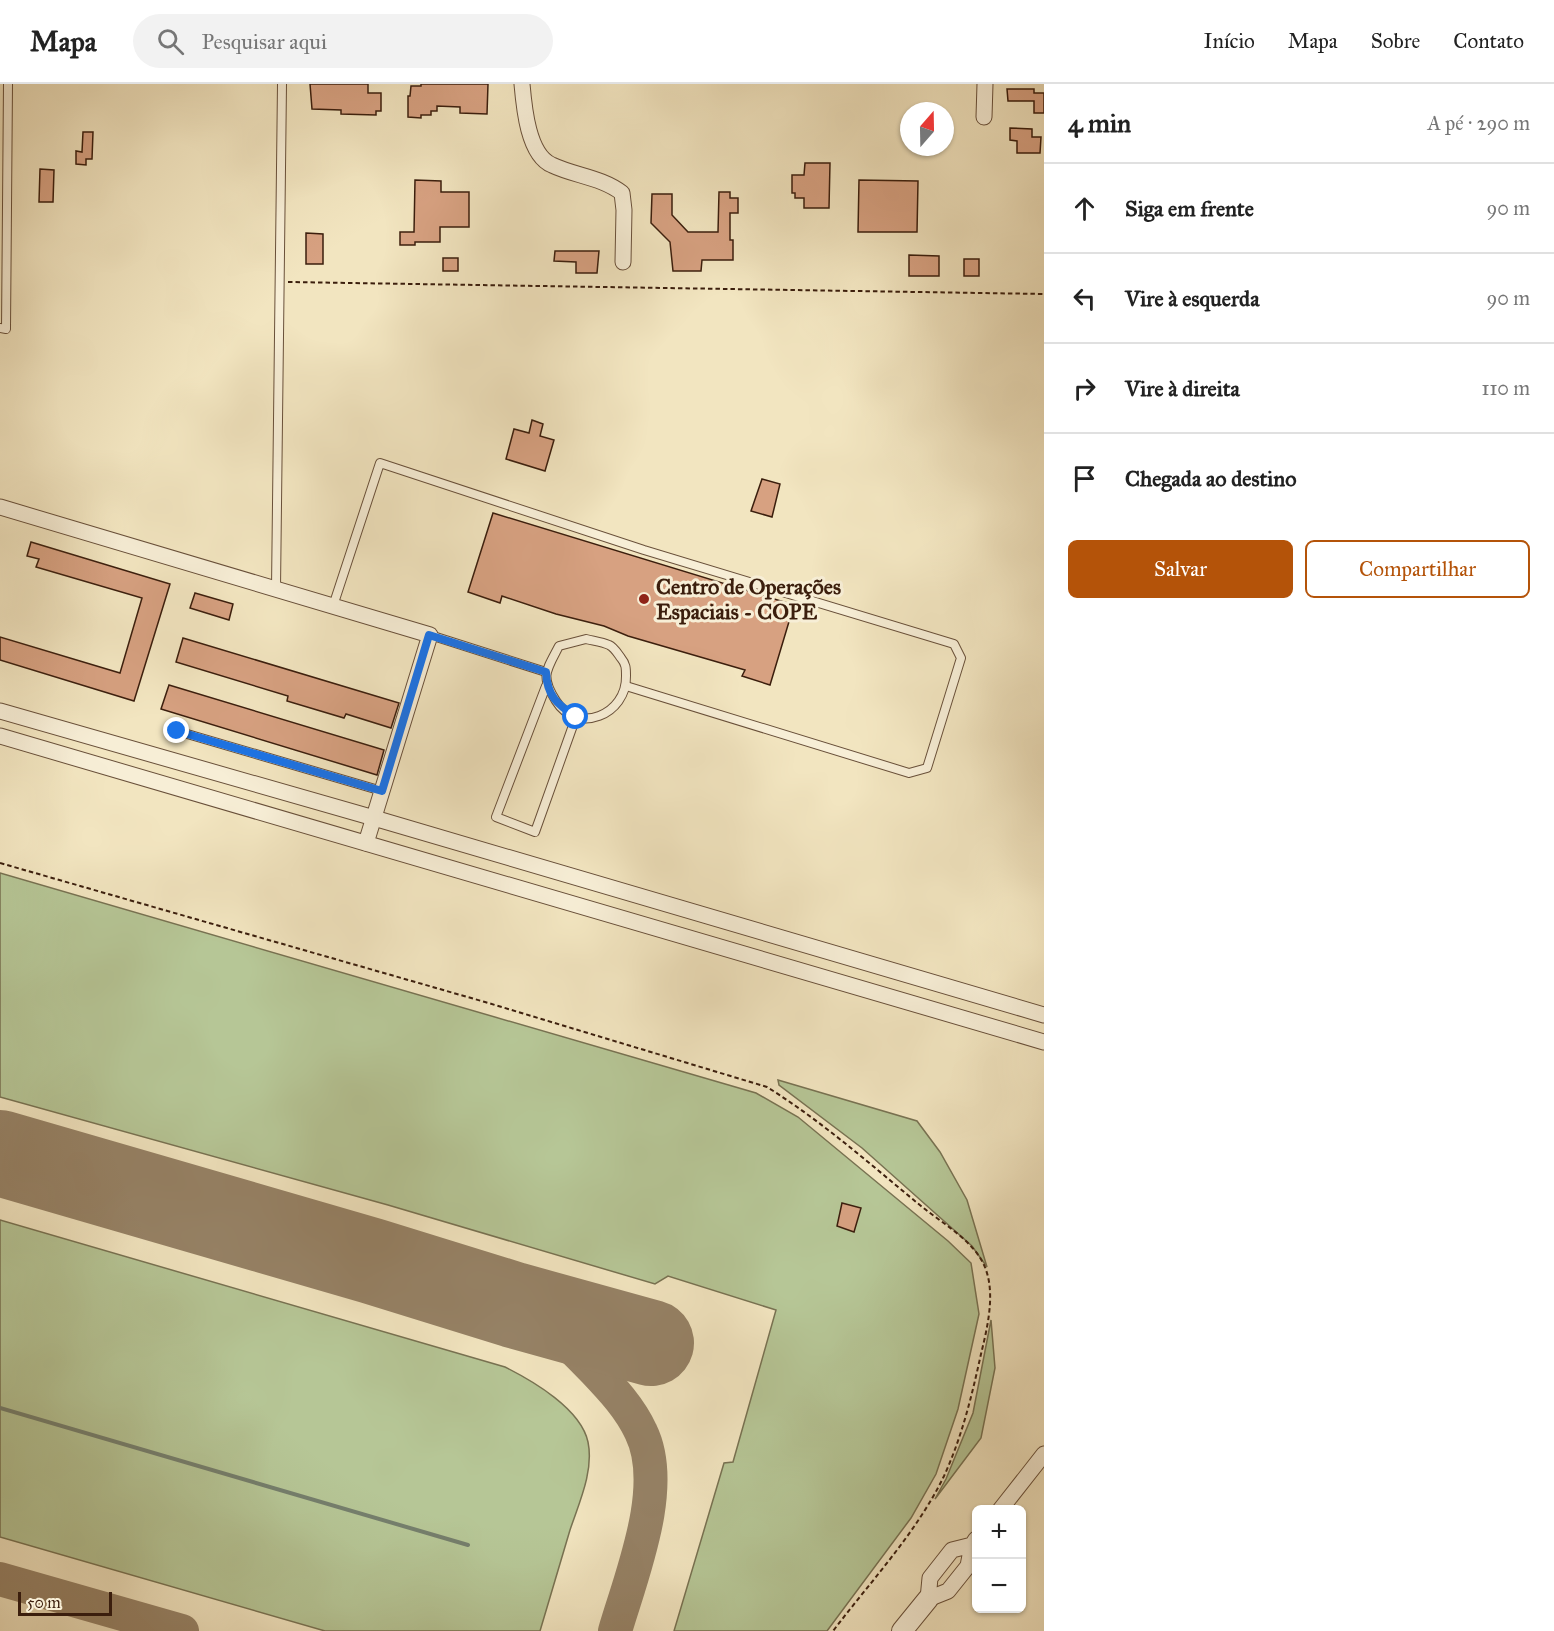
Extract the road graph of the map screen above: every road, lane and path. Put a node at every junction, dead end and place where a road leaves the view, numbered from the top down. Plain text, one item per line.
1 (8, 84) edge
2 (282, 84) edge
3 (522, 84) edge
4 (985, 84) edge
5 (984, 117) dead end
6 (623, 262) dead end
7 (279, 282) junction
8 (1044, 294) edge
9 (0, 328) edge
10 (0, 507) edge
11 (276, 588) junction
12 (333, 606) junction
13 (429, 635) junction
14 (546, 672) junction
15 (546, 686) junction
16 (626, 686) junction
17 (0, 711) edge
18 (576, 717) junction
19 (177, 731) dead end
20 (0, 736) edge
21 (382, 791) junction
22 (330, 806) junction
23 (374, 818) junction
24 (323, 830) junction
25 (366, 843) junction
26 (475, 848) junction
27 (0, 863) edge
28 (468, 873) junction
29 (1044, 1015) edge
30 (1044, 1042) edge
31 (1044, 1454) edge
32 (1003, 1505) edge
33 (972, 1543) edge
34 (972, 1550) edge
35 (928, 1599) junction
36 (833, 1631) edge
37 (902, 1631) edge

1 - 9 lane
2 - 7 lane
3 - 6 street
4 - 5 street
7 - 8 path
7 - 11 lane
10 - 11 street
11 - 12 street
12 - 13 street
12 - 16 lane
13 - 14 lane
13 - 21 street
14 - 15 lane
14 - 16 lane
15 - 18 lane
15 - 18 lane
16 - 18 lane
17 - 22 street
19 - 21 lane
20 - 24 street
21 - 23 street
22 - 23 street
22 - 24 street
23 - 25 street
23 - 26 street
24 - 25 street
25 - 28 street
26 - 28 street
26 - 29 street
27 - 36 path
28 - 30 street
31 - 32 street
33 - 35 street
34 - 35 street
35 - 37 street

